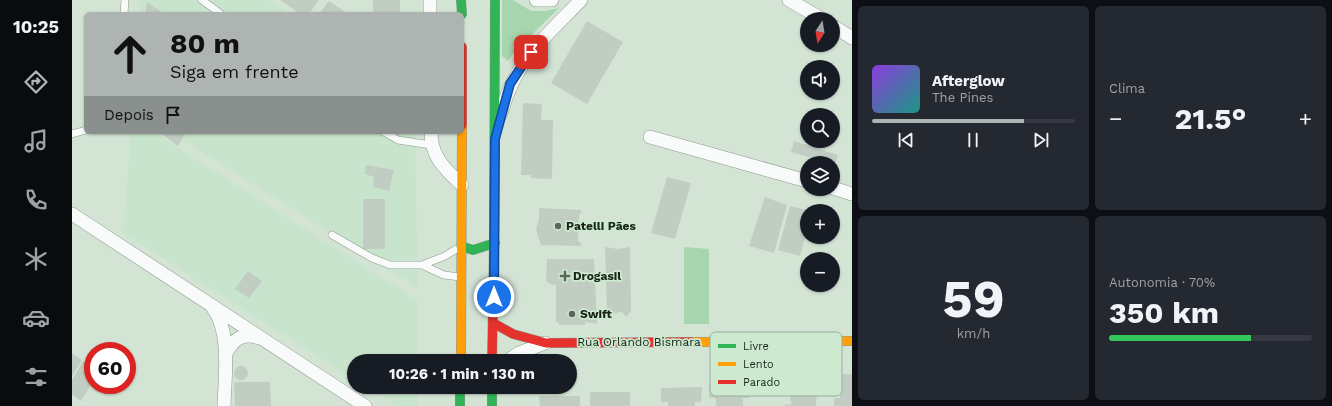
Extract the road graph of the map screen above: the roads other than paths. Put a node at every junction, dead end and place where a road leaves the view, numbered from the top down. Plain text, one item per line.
1 (125, 0) edge
2 (202, 0) edge
3 (430, 0) edge
4 (461, 0) edge
5 (495, 0) edge
6 (536, 0) edge
7 (552, 0) edge
8 (581, 0) edge
9 (789, 0) edge
10 (124, 12) edge
11 (218, 12) edge
12 (430, 12) edge
13 (462, 12) edge
14 (810, 12) edge
15 (840, 30) edge
16 (852, 38) edge
17 (84, 131) edge
18 (72, 134) edge
19 (388, 134) edge
20 (431, 134) edge
21 (462, 134) edge
22 (650, 138) dead end
23 (495, 139) junction
24 (431, 145) junction
25 (800, 179) edge
26 (462, 185) junction
27 (840, 190) edge
28 (852, 194) edge
29 (72, 214) edge
30 (332, 235) dead end
31 (495, 243) junction
32 (461, 246) junction
33 (422, 265) junction
34 (472, 271) dead end
35 (483, 273) dead end
36 (460, 277) junction
37 (494, 284) junction
38 (210, 304) junction
39 (494, 324) junction
40 (264, 340) junction
41 (710, 341) edge
42 (842, 341) edge
43 (852, 341) edge
44 (546, 342) junction
45 (461, 354) edge
46 (492, 354) edge
47 (518, 354) edge
48 (225, 355) junction
49 (459, 394) edge
50 (460, 394) edge
51 (492, 394) edge
52 (224, 406) edge
53 (366, 406) edge
54 (455, 406) edge
55 (460, 406) edge
56 (492, 406) edge

1 - 10 lane
2 - 11 lane
3 - 12 street
4 - 13 main road
5 - 23 main road
6 - 7 street
8 - 23 street
9 - 14 street
15 - 16 street
17 - 18 lane
19 - 24 lane
20 - 24 street
21 - 26 main road
22 - 25 street
23 - 31 main road
24 - 26 street
26 - 32 main road
27 - 28 street
29 - 38 street
30 - 33 lane
31 - 32 main road
31 - 37 main road
32 - 33 lane
32 - 36 main road
33 - 36 lane
34 - 36 main road
35 - 37 main road
36 - 45 main road
37 - 39 main road
38 - 40 street
38 - 48 street
39 - 44 main road, Rua Orlando Bismara
39 - 46 main road
40 - 48 street
40 - 53 street
41 - 44 main road, Rua Orlando Bismara
42 - 43 main road, Rua Orlando Bismara
44 - 47 street, Rua Orlando Bismara
48 - 52 street
49 - 54 main road
50 - 55 main road
51 - 56 main road

